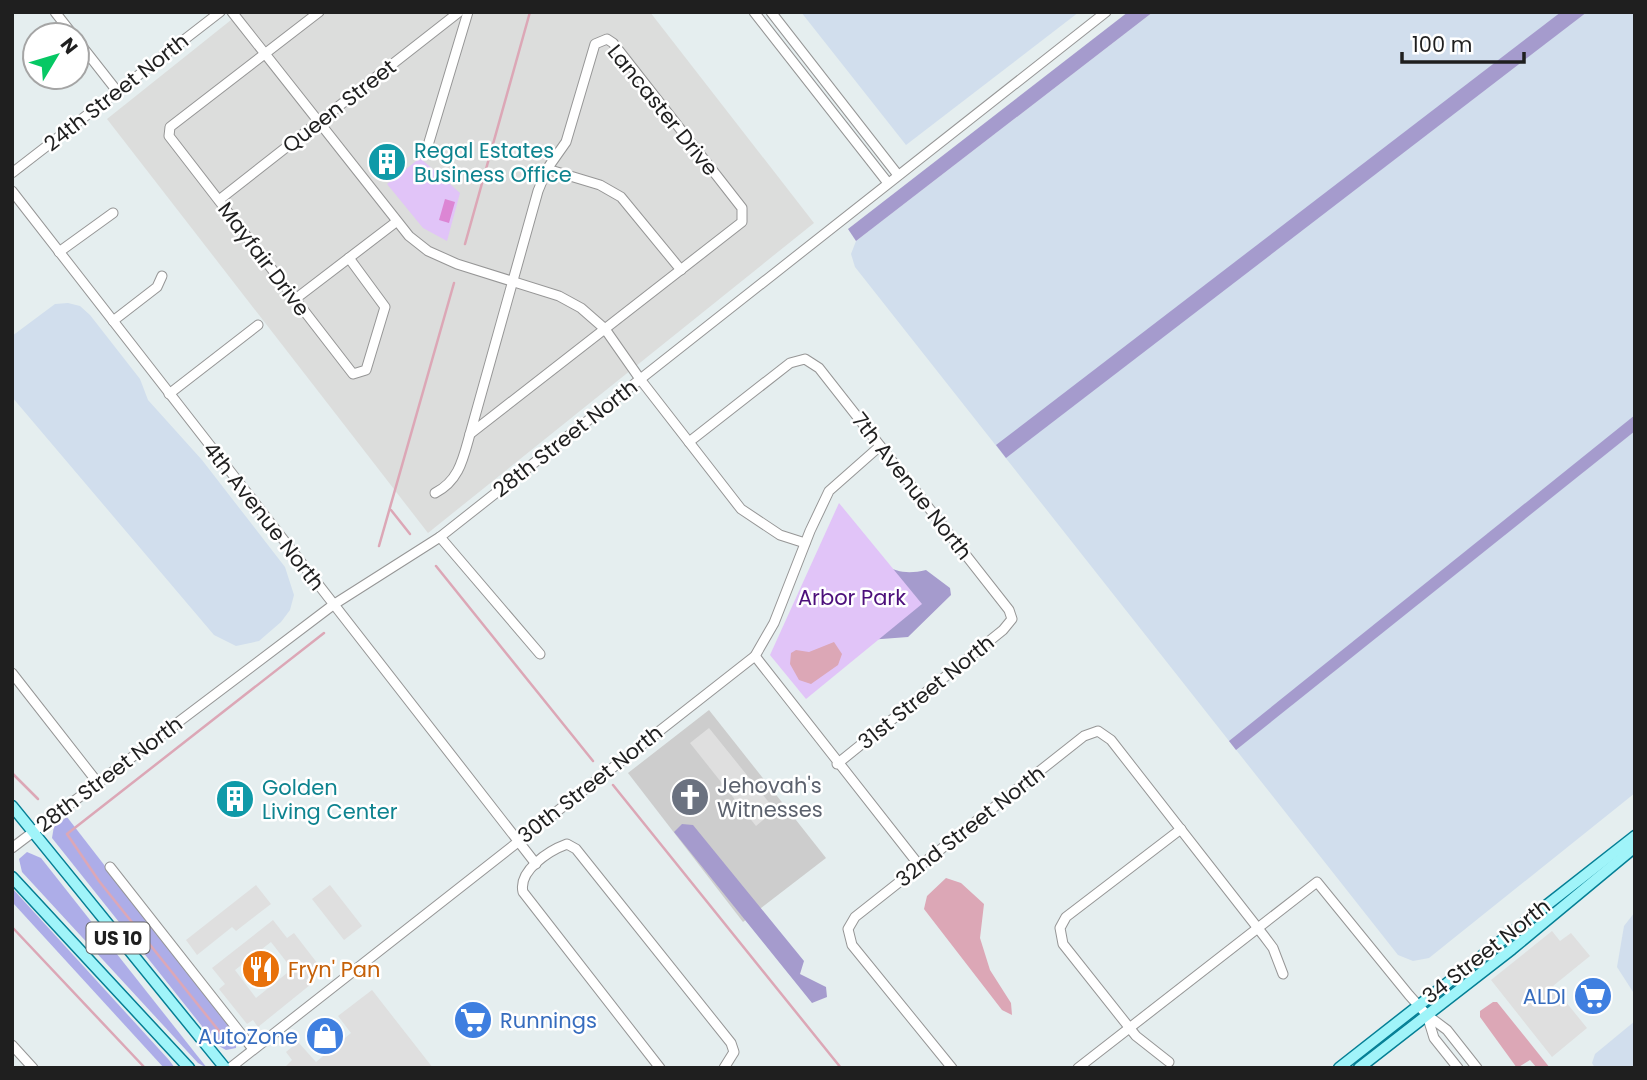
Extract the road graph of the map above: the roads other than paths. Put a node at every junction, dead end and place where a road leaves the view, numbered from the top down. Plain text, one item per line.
1 (220, 12) edge
2 (233, 12) edge
3 (319, 12) edge
4 (459, 12) edge
5 (468, 12) edge
6 (754, 12) edge
7 (771, 12) edge
8 (1107, 12) edge
9 (265, 54) junction
10 (91, 58) edge
11 (117, 91) junction
12 (318, 121) junction
13 (429, 142) dead end
14 (547, 170) junction
15 (12, 173) edge
16 (898, 175) junction
17 (888, 183) junction
18 (12, 191) edge
19 (219, 200) junction
20 (113, 213) dead end
21 (396, 222) junction
22 (59, 252) junction
23 (349, 258) junction
24 (681, 270) junction
25 (162, 276) dead end
26 (512, 282) junction
27 (294, 300) junction
28 (113, 321) junction
29 (258, 325) dead end
30 (605, 329) junction
31 (640, 379) junction
32 (169, 394) junction
33 (470, 434) junction
34 (689, 442) junction
35 (880, 446) junction
36 (435, 493) dead end
37 (440, 537) junction
38 (805, 542) junction
39 (333, 605) junction
40 (1012, 619) joint
41 (540, 654) dead end
42 (755, 656) junction
43 (12, 673) edge
44 (837, 764) junction
45 (98, 783) junction
46 (12, 806) edge
47 (1181, 829) junction
48 (33, 832) junction
49 (1635, 836) edge
50 (517, 840) junction
51 (1635, 846) edge
52 (12, 848) edge
53 (536, 864) junction
54 (919, 866) junction
55 (110, 867) dead end
56 (12, 877) edge
57 (1258, 927) junction
58 (1283, 974) dead end
59 (1418, 1006) junction
60 (1427, 1015) junction
61 (1128, 1027) junction
62 (12, 1045) edge
63 (253, 1049) junction
64 (1169, 1062) dead end
65 (33, 1068) edge
66 (189, 1068) edge
67 (227, 1068) edge
68 (660, 1068) edge
69 (724, 1068) edge
70 (952, 1068) edge
71 (1078, 1068) edge
72 (1339, 1068) edge
73 (1359, 1068) edge
74 (1458, 1068) edge
75 (1477, 1068) edge

1 - 11 street, 24th Street North
2 - 9 street
3 - 9 street, Mayfair Drive
4 - 12 street, Queen Street
5 - 13 street
6 - 17 street
7 - 16 street
8 - 16 street, 28th Street North
9 - 12 street
9 - 19 street, Mayfair Drive
10 - 11 street
11 - 15 street, 24th Street North
12 - 19 street, Queen Street
12 - 21 street
14 - 24 street
14 - 24 street, Lancaster Drive
14 - 26 street, Lancaster Drive
16 - 17 street, 28th Street North
17 - 31 street, 28th Street North
18 - 22 street, 4th Avenue North
19 - 27 street, Mayfair Drive
20 - 22 street
21 - 23 street
21 - 26 street
22 - 28 street, 4th Avenue North
23 - 27 street
23 - 27 street, Mayfair Drive
24 - 30 street, Lancaster Drive
25 - 28 street
26 - 30 street
26 - 33 street, Lancaster Drive
28 - 32 street, 4th Avenue North
29 - 32 street
30 - 31 street
30 - 33 street, Lancaster Drive
31 - 34 street
31 - 37 street, 28th Street North
32 - 39 street, 4th Avenue North
33 - 36 street, Lancaster Drive
34 - 35 street, 7th Avenue North
34 - 38 street
35 - 38 street, 30th Street North
35 - 40 street, 7th Avenue North
37 - 39 street, 28th Street North
37 - 41 street
38 - 42 street, 30th Street North
39 - 45 street, 28th Street North
39 - 50 street, 4th Avenue North
40 - 44 street, 31st Street North
42 - 44 street
42 - 50 street, 30th Street North
43 - 45 street
44 - 54 street
45 - 48 street, 28th Street North
46 - 48 main road, US 10
47 - 54 street, 32nd Street North
47 - 57 street
47 - 61 street
48 - 52 street, 28th Street North
48 - 67 main road, US 10
49 - 59 main road, 34 Street North
50 - 53 street, 4th Avenue North
50 - 63 street, 30th Street North
51 - 60 main road
53 - 68 street
53 - 69 street
54 - 70 street, 32nd Street North
55 - 63 street
56 - 66 main road, US 10
57 - 58 street
57 - 59 street
57 - 61 street
59 - 60 street
59 - 72 main road, 34 Street North
60 - 73 main road
60 - 74 street
60 - 75 street
61 - 64 street
61 - 71 street
62 - 65 street
63 - 67 street, 30th Street North

